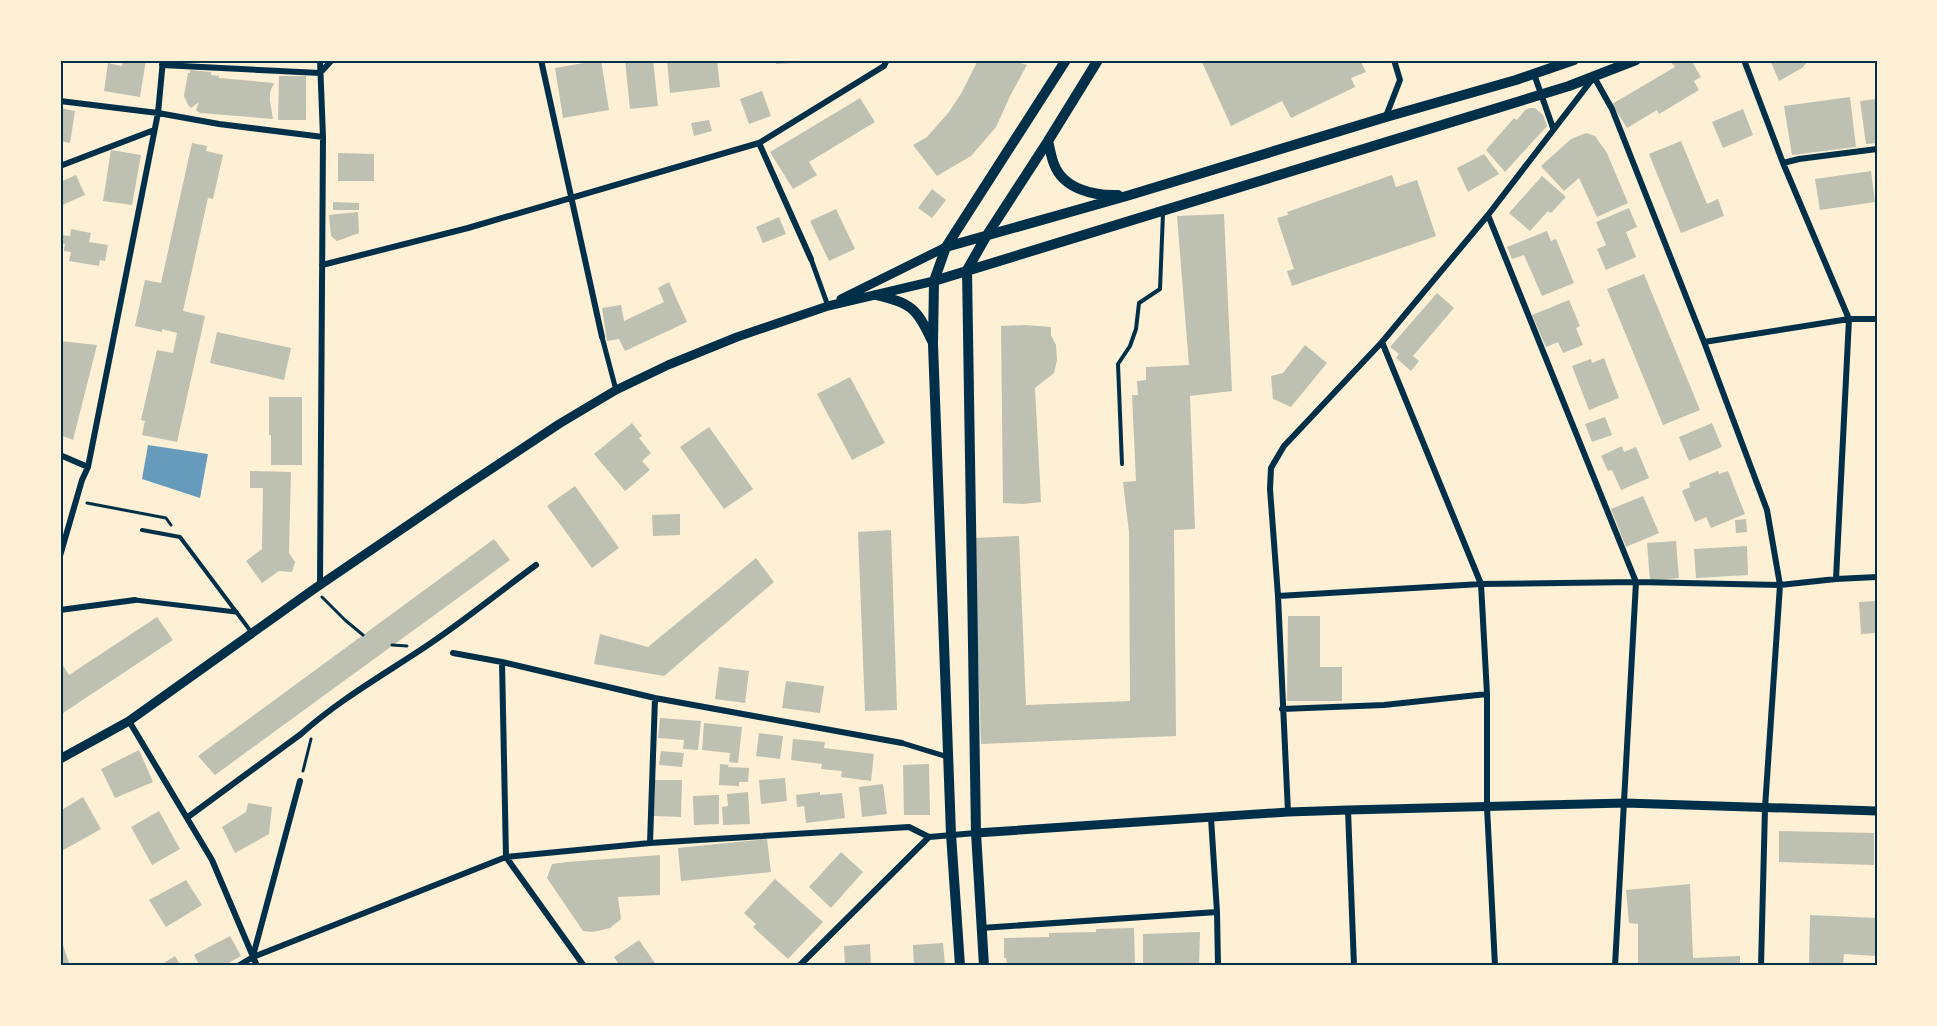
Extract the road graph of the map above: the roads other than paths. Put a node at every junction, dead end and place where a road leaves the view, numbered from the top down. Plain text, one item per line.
1 (320, 60) edge
2 (332, 60) edge
3 (541, 60) edge
4 (887, 60) edge
5 (1066, 60) edge
6 (1098, 60) edge
7 (1394, 60) edge
8 (1574, 60) edge
9 (1636, 60) edge
10 (1744, 60) edge
11 (163, 63) edge
12 (320, 73) junction
13 (1534, 74) junction
14 (1594, 77) junction
15 (1541, 94) junction
16 (60, 101) edge
17 (158, 113) junction
18 (1386, 117) junction
19 (1552, 128) junction
20 (154, 130) junction
21 (323, 137) junction
22 (1048, 141) junction
23 (759, 143) junction
24 (1877, 149) edge
25 (1784, 163) junction
26 (60, 166) edge
27 (1130, 195) junction
28 (570, 198) junction
29 (1163, 210) junction
30 (1488, 215) junction
31 (987, 235) junction
32 (946, 247) junction
33 (811, 259) joint
34 (322, 265) junction
35 (967, 270) junction
36 (934, 281) junction
37 (876, 295) junction
38 (828, 306) junction
39 (1877, 319) edge
40 (1849, 320) junction
41 (602, 337) joint
42 (1382, 342) junction
43 (1704, 342) junction
44 (933, 344) junction
45 (616, 390) junction
46 (60, 455) edge
47 (1122, 464) dead end
48 (88, 467) junction
49 (142, 530) dead end
50 (60, 556) edge
51 (536, 565) dead end
52 (1877, 577) edge
53 (1836, 579) junction
54 (1636, 582) junction
55 (1481, 584) junction
56 (1780, 585) junction
57 (317, 587) junction
58 (1278, 596) junction
59 (135, 600) joint
60 (60, 610) edge
61 (236, 612) junction
62 (252, 634) junction
63 (453, 653) dead end
64 (502, 662) junction
65 (1487, 694) junction
66 (655, 698) junction
67 (1282, 709) junction
68 (129, 721) junction
69 (902, 743) joint
70 (949, 757) junction
71 (60, 759) edge
72 (300, 781) road end
73 (1625, 803) junction
74 (1487, 807) junction
75 (1765, 808) junction
76 (1348, 810) junction
77 (1877, 811) edge
78 (1288, 812) junction
79 (188, 817) junction
80 (1211, 818) junction
81 (976, 833) junction
82 (951, 834) junction
83 (928, 837) junction
84 (650, 843) junction
85 (506, 857) junction
86 (1217, 912) junction
87 (981, 928) junction
88 (253, 957) junction
89 (238, 966) edge
90 (257, 966) edge
91 (584, 966) edge
92 (799, 966) edge
93 (960, 966) edge
94 (984, 966) edge
95 (1218, 966) edge
96 (1354, 966) edge
97 (1495, 966) edge
98 (1615, 966) edge
99 (1761, 966) edge

1 - 12 street
2 - 12 street
3 - 28 street
4 - 23 street
5 - 32 main road
6 - 22 main road
7 - 18 street
8 - 13 main road
9 - 14 main road
10 - 25 street
11 - 12 street
11 - 17 street
12 - 21 street
13 - 15 street
13 - 18 main road
14 - 15 main road
14 - 19 street
14 - 43 street
15 - 19 street
15 - 29 main road
16 - 17 street
17 - 20 street
17 - 21 street
18 - 27 main road
19 - 30 street
20 - 26 street
20 - 48 street
21 - 34 street
22 - 27 main road
22 - 31 main road
23 - 28 street
23 - 33 street
24 - 25 street
25 - 40 street
27 - 31 main road
28 - 34 street
28 - 41 street
29 - 35 main road
29 - 47 lane
30 - 42 street
30 - 54 street
31 - 32 main road
31 - 35 main road
32 - 36 main road
32 - 38 street
33 - 38 street
34 - 57 street
35 - 36 main road
35 - 81 main road
36 - 37 street
36 - 44 main road
37 - 38 street
37 - 44 main road
38 - 45 street
39 - 40 street
40 - 43 street
40 - 53 street
41 - 45 street
42 - 55 street
42 - 58 street
43 - 56 street
44 - 70 main road
45 - 57 street
46 - 48 street
48 - 50 street
49 - 61 lane
51 - 79 street
52 - 53 street
53 - 56 street
54 - 55 street
54 - 56 street
54 - 73 street
55 - 58 street
55 - 65 street
56 - 75 street
57 - 62 street
58 - 67 street
59 - 60 street
59 - 61 street
61 - 62 lane
62 - 68 street
63 - 64 street
64 - 66 street
64 - 85 street
65 - 67 street
65 - 74 street
66 - 69 street
66 - 84 street
67 - 78 street
68 - 71 street
68 - 79 street
69 - 70 street
70 - 82 main road
72 - 88 street
73 - 74 street
73 - 75 street
73 - 98 street
74 - 76 street
74 - 97 street
75 - 77 street
75 - 99 street
76 - 78 street
76 - 96 street
78 - 80 street
79 - 88 street
80 - 81 street
80 - 86 street
81 - 82 street
81 - 87 main road
82 - 83 street
82 - 93 main road
83 - 84 street
83 - 92 street
84 - 85 street
85 - 88 street
85 - 91 street
86 - 87 street
86 - 95 street
87 - 94 main road
88 - 89 street
88 - 90 street

